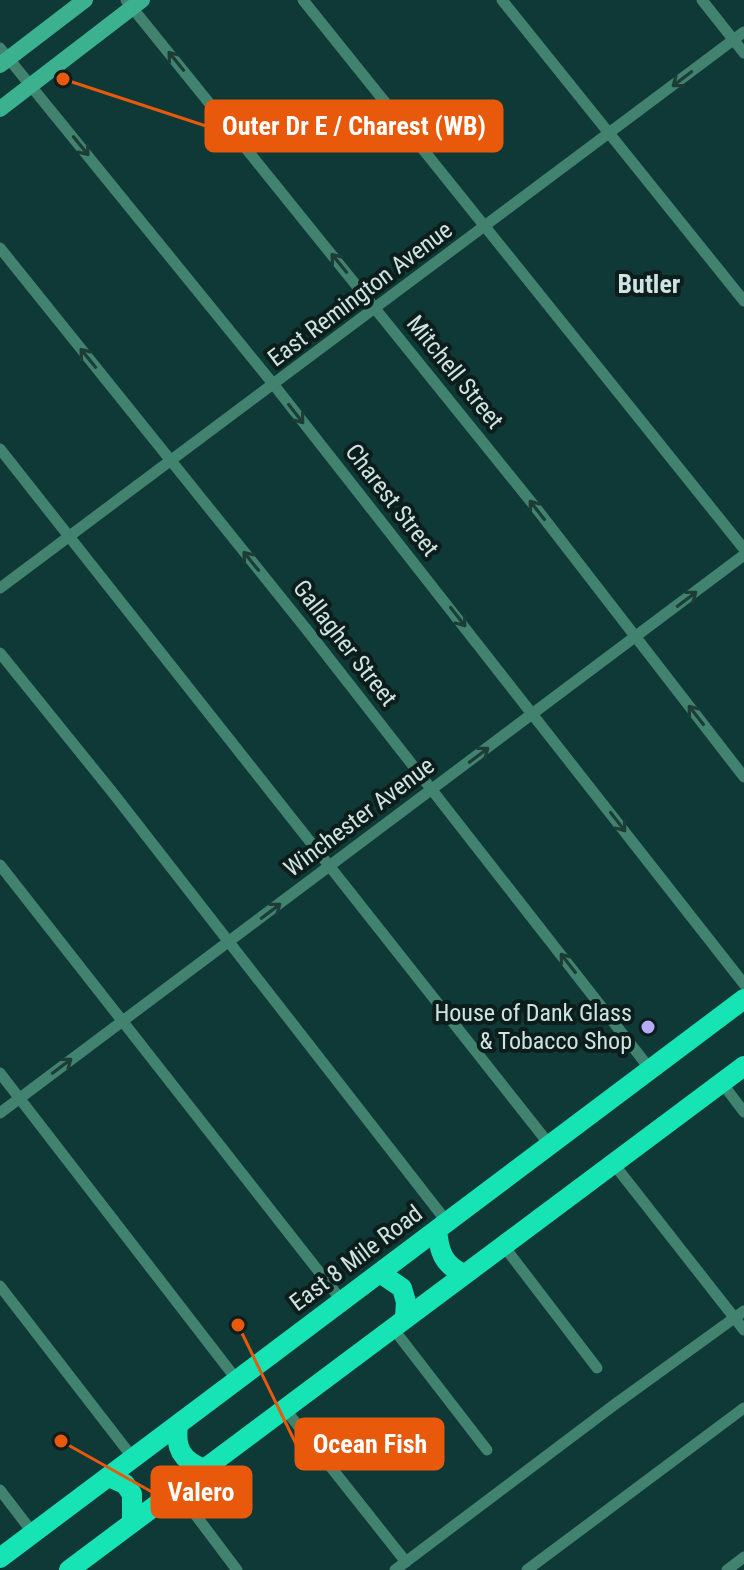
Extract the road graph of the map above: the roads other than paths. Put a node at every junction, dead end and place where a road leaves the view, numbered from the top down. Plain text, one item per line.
1 (85, 0) edge
2 (303, 0) edge
3 (502, 0) edge
4 (702, 0) edge
5 (134, 2) edge
6 (744, 32) edge
7 (734, 40) junction
8 (744, 53) edge
9 (3, 57) edge
10 (31, 85) junction
11 (0, 109) edge
12 (609, 134) junction
13 (485, 227) junction
14 (0, 248) edge
15 (744, 301) edge
16 (376, 309) junction
17 (274, 385) junction
18 (0, 449) edge
19 (171, 461) junction
20 (69, 537) junction
21 (744, 549) edge
22 (744, 555) edge
23 (0, 588) edge
24 (636, 637) junction
25 (0, 653) edge
26 (534, 714) junction
27 (744, 777) edge
28 (432, 789) junction
29 (0, 865) edge
30 (331, 866) junction
31 (229, 942) junction
32 (744, 984) edge
33 (744, 999) edge
34 (122, 1021) junction
35 (744, 1066) edge
36 (650, 1069) junction
37 (0, 1073) edge
38 (722, 1083) junction
39 (19, 1098) junction
40 (744, 1112) edge
41 (0, 1113) edge
42 (549, 1144) junction
43 (613, 1163) junction
44 (442, 1226) junction
45 (503, 1245) junction
46 (380, 1273) junction
47 (464, 1274) junction
48 (0, 1286) edge
49 (342, 1301) junction
50 (739, 1315) edge
51 (399, 1322) junction
52 (744, 1330) edge
53 (597, 1368) dead end
54 (237, 1380) junction
55 (284, 1408) junction
56 (744, 1408) edge
57 (178, 1425) junction
58 (487, 1450) dead end
59 (133, 1458) junction
60 (204, 1469) junction
61 (109, 1477) junction
62 (176, 1489) junction
63 (0, 1490) edge
64 (132, 1522) junction
65 (33, 1533) junction
66 (744, 1557) edge
67 (0, 1558) edge
68 (406, 1562) junction
69 (69, 1570) edge
70 (237, 1570) edge
71 (395, 1570) edge
72 (527, 1570) edge
73 (727, 1570) edge

1 - 9 main road
2 - 13 street
3 - 12 street
4 - 7 street
5 - 10 main road
16 -> 5 street, Mitchell Street
6 - 7 street, East Remington Avenue
7 - 8 street
7 -> 12 street, East Remington Avenue
9 - 10 street, Charest Street
10 - 11 main road
10 -> 17 street, Charest Street
12 - 13 street, East Remington Avenue
12 - 15 street
13 - 16 street, East Remington Avenue
13 - 21 street
19 -> 14 street, Gallagher Street
16 - 17 street, East Remington Avenue
24 -> 16 street, Mitchell Street
17 - 19 street, East Remington Avenue
17 -> 26 street, Charest Street
18 - 20 street
19 - 20 street, East Remington Avenue
28 -> 19 street, Gallagher Street
20 - 23 street, East Remington Avenue
20 - 30 street
24 -> 22 street, Winchester Avenue
24 - 26 street, Winchester Avenue
27 -> 24 street, Mitchell Street
25 - 31 street
28 -> 26 street, Winchester Avenue
26 -> 32 street, Charest Street
28 - 30 street, Winchester Avenue
36 -> 28 street, Gallagher Street
29 - 34 street
31 -> 30 street, Winchester Avenue
30 - 42 street
31 - 34 street, Winchester Avenue
31 - 44 street
33 - 36 highway, East 8 Mile Road
39 -> 34 street, Winchester Avenue
34 - 49 street
35 - 38 highway
36 - 42 highway, East 8 Mile Road
37 - 39 street
38 - 40 street
38 - 43 highway
39 - 41 street, Winchester Avenue
39 - 54 street
42 - 44 highway, East 8 Mile Road
43 - 45 highway
43 - 50 street
44 - 46 highway, East 8 Mile Road
44 - 47 highway
45 - 47 highway
45 - 53 street
46 - 49 highway, East 8 Mile Road
46 - 51 highway
47 - 51 highway
48 - 59 street
49 - 54 highway, East 8 Mile Road
50 - 52 street
50 - 68 street
51 - 55 highway
51 - 58 street
54 - 57 highway, East 8 Mile Road
55 - 60 highway
55 - 68 street
56 - 72 street
57 - 59 highway, East 8 Mile Road
57 - 60 highway
59 - 61 highway, East 8 Mile Road
60 - 62 highway
61 - 64 highway
61 - 65 highway, East 8 Mile Road
62 - 64 highway
62 - 70 street
63 - 65 street
64 - 69 highway
65 - 67 highway, East 8 Mile Road
66 - 73 street
68 - 71 street

